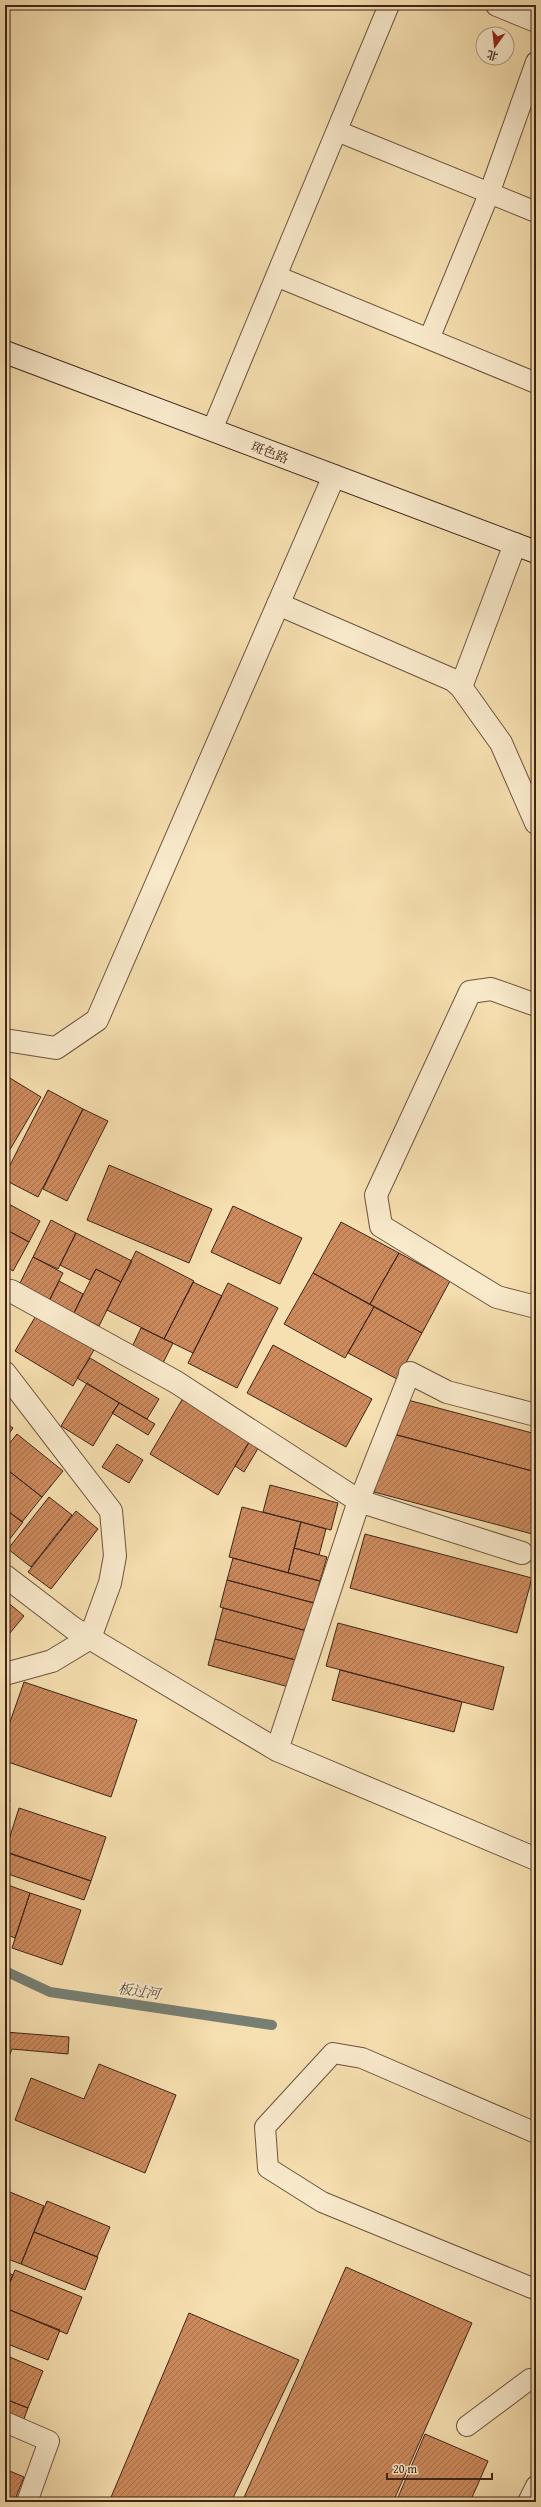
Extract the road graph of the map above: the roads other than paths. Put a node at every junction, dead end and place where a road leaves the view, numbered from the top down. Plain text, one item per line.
1 (389, 5) edge
2 (497, 5) edge
3 (536, 21) edge
4 (536, 62) edge
5 (337, 131) junction
6 (489, 194) junction
7 (536, 212) edge
8 (276, 276) junction
9 (429, 339) junction
10 (5, 352) edge
11 (536, 383) edge
12 (212, 430) junction
13 (334, 476) junction
14 (515, 544) junction
15 (536, 552) edge
16 (278, 604) junction
17 (461, 687) junction
18 (536, 823) edge
19 (536, 1006) edge
20 (5, 1040) edge
21 (5, 1293) edge
22 (536, 1307) edge
23 (410, 1373) joint
24 (5, 1374) edge
25 (536, 1415) edge
26 (359, 1500) junction
27 (522, 1553) dead end
28 (5, 1576) edge
29 (90, 1638) junction
30 (5, 1674) edge
31 (278, 1750) junction
32 (536, 1858) edge
33 (536, 2133) edge
34 (535, 2293) edge
35 (536, 2380) edge
36 (5, 2422) edge
37 (467, 2426) dead end
38 (536, 2486) edge
39 (27, 2502) edge
40 (528, 2502) edge

1 - 5 lane
2 - 3 street
4 - 6 lane
5 - 6 lane
5 - 8 lane
6 - 7 lane
6 - 9 lane
8 - 9 lane
8 - 12 lane
9 - 11 lane
10 - 12 street, 斑色路
12 - 13 street, 斑色路
13 - 14 street, 斑色路
13 - 16 street
14 - 15 street, 斑色路
14 - 17 street
16 - 17 street
16 - 20 street
17 - 18 street
19 - 22 street
21 - 26 street
23 - 25 street
23 - 26 lane
24 - 29 street
26 - 27 street
26 - 31 street
28 - 29 street
29 - 30 street
29 - 31 street
31 - 32 street
33 - 34 lane
35 - 37 lane
36 - 39 lane
38 - 40 lane

